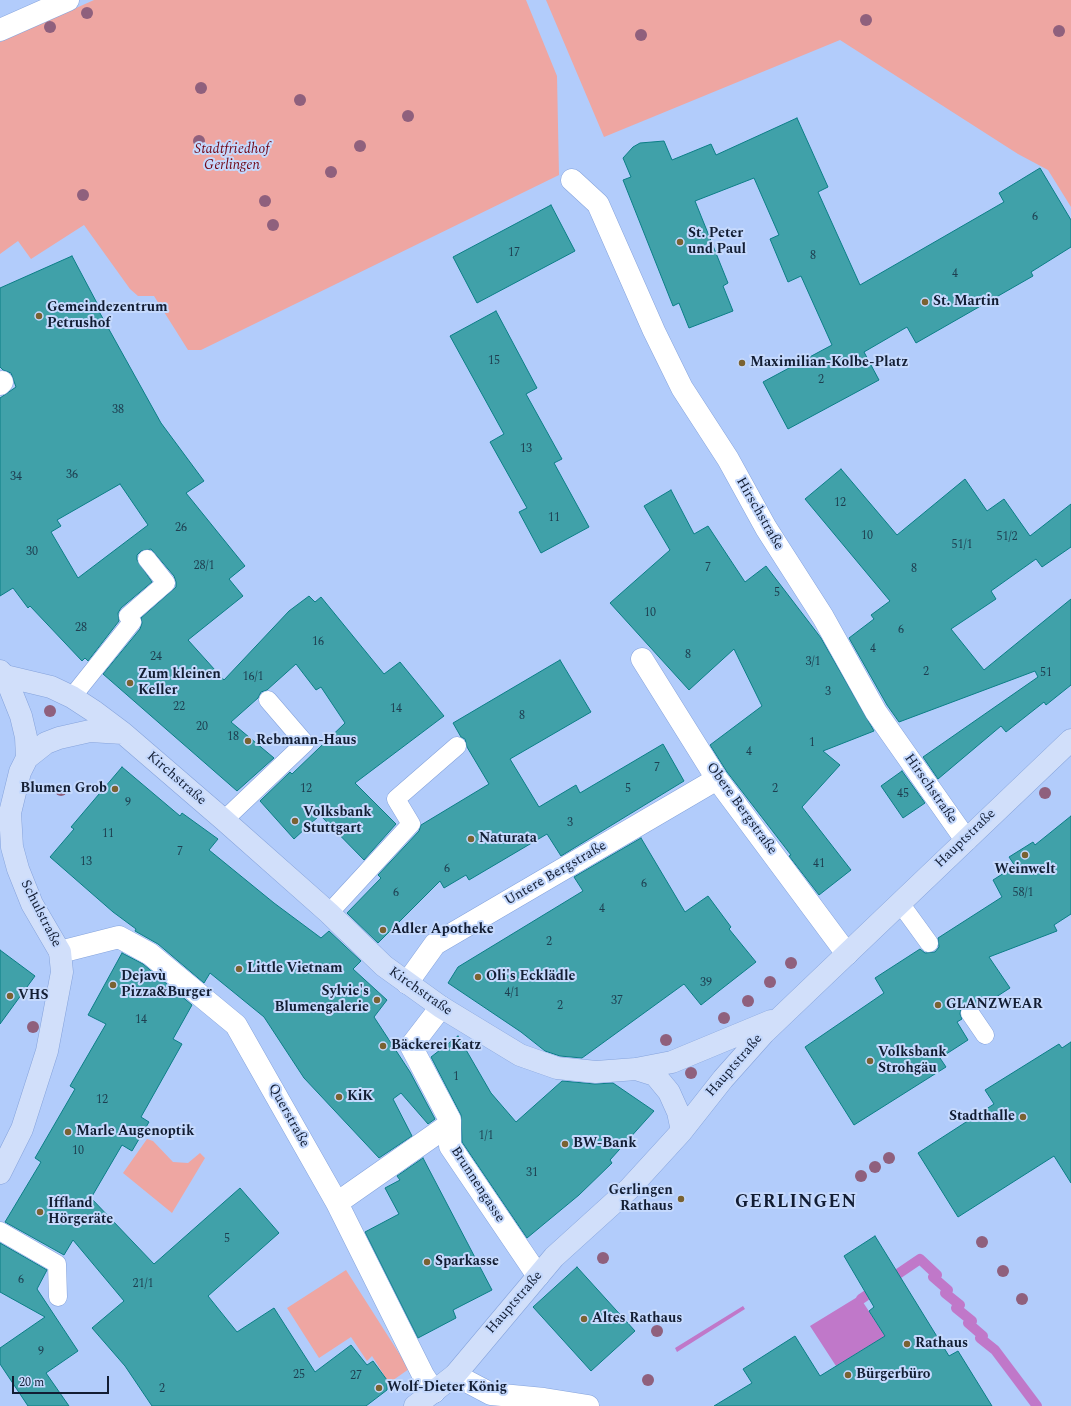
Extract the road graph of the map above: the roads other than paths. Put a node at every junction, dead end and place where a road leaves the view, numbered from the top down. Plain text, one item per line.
1 (68, 0) edge
2 (0, 30) edge
3 (572, 180) dead end
4 (147, 559) dead end
5 (642, 660) dead end
6 (3, 674) edge
7 (72, 697) junction
8 (268, 700) dead end
9 (123, 734) junction
10 (1071, 740) edge
11 (457, 746) dead end
12 (27, 758) junction
13 (718, 779) junction
14 (224, 820) junction
15 (966, 840) junction
16 (899, 904) junction
17 (329, 913) junction
18 (927, 944) dead end
19 (60, 952) junction
20 (847, 954) junction
21 (407, 983) junction
22 (441, 1008) junction
23 (970, 1013) dead end
24 (784, 1015) junction
25 (985, 1035) dead end
26 (636, 1069) junction
27 (450, 1124) junction
28 (682, 1131) junction
29 (0, 1173) edge
30 (337, 1203) junction
31 (0, 1231) edge
32 (538, 1276) junction
33 (58, 1297) dead end
34 (455, 1375) junction
35 (434, 1392) junction
36 (415, 1406) edge
37 (588, 1406) edge

1 - 2 street
3 - 15 street, Hirschstraße
4 - 7 lane
5 - 13 street, Obere Bergstraße
6 - 7 main road, Kirchstraße
6 - 12 main road, Schulstraße
7 - 9 main road, Kirchstraße
8 - 14 lane
9 - 12 main road
9 - 14 main road, Kirchstraße
10 - 15 main road, Hauptstraße
11 - 17 lane
12 - 19 main road, Schulstraße
13 - 20 street, Obere Bergstraße
13 - 21 street, Untere Bergstraße
14 - 17 main road, Kirchstraße
15 - 16 main road, Hauptstraße
16 - 18 lane
16 - 20 main road, Hauptstraße
17 - 21 main road, Kirchstraße
19 - 29 main road, Schulstraße
19 - 30 street, Querstraße
20 - 24 main road, Hauptstraße
21 - 22 main road, Kirchstraße
22 - 26 main road, Kirchstraße
22 - 27 street, Brunnengasse
23 - 25 lane
24 - 26 main road, Kirchstraße
24 - 28 main road, Hauptstraße
26 - 28 main road
27 - 30 street
27 - 32 street, Brunnengasse
28 - 32 main road, Hauptstraße
30 - 35 street, Querstraße
31 - 33 lane
32 - 34 main road, Hauptstraße
34 - 35 main road, Hauptstraße
34 - 37 street
35 - 36 main road, Hauptstraße

